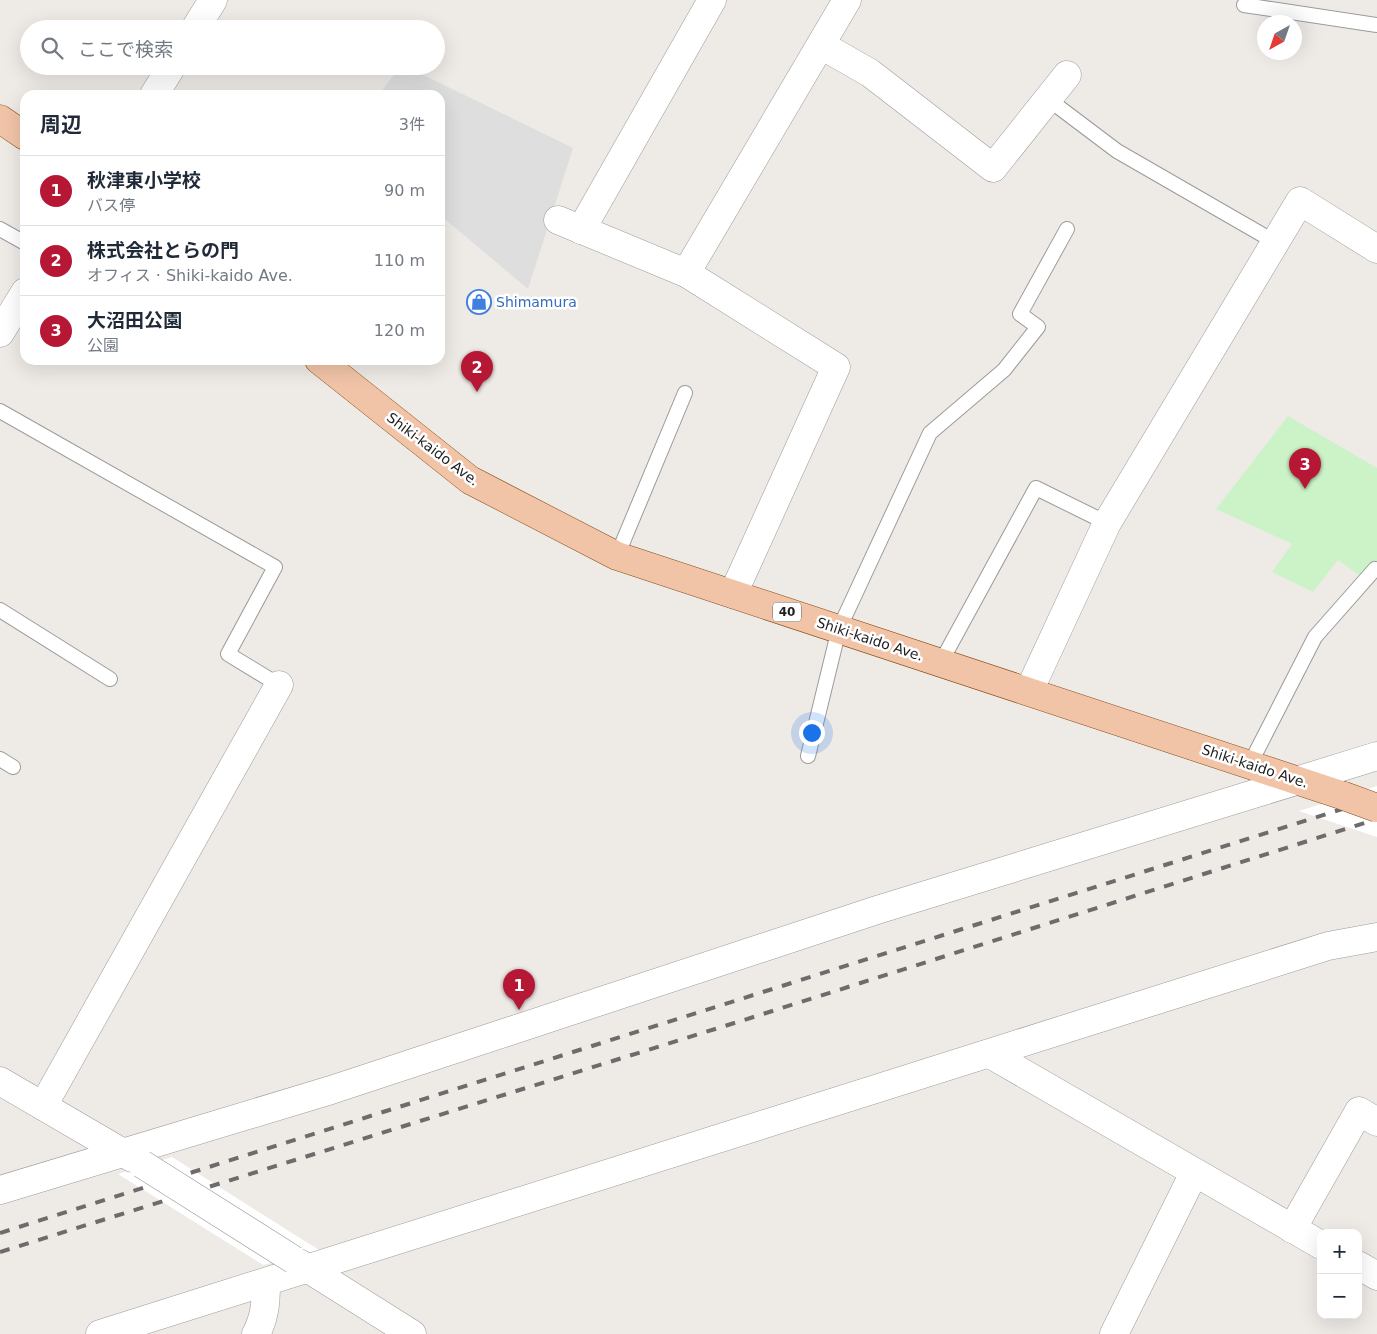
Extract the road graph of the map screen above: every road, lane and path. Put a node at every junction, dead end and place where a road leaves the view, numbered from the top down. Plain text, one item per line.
1 (213, 0) edge
2 (712, 0) edge
3 (847, 0) edge
4 (1244, 5) dead end
5 (201, 20) edge
6 (1377, 24) edge
7 (820, 45) junction
8 (1067, 74) dead end
9 (166, 75) edge
10 (157, 90) edge
11 (1048, 99) junction
12 (0, 120) edge
13 (20, 133) edge
14 (0, 229) edge
15 (1067, 229) dead end
16 (20, 240) edge
17 (1275, 242) junction
18 (1377, 249) edge
19 (686, 273) junction
20 (20, 300) edge
21 (0, 333) edge
22 (325, 365) edge
23 (685, 393) dead end
24 (0, 411) edge
25 (1107, 524) junction
26 (617, 556) junction
27 (1377, 570) edge
28 (733, 594) junction
29 (0, 610) edge
30 (839, 629) junction
31 (941, 662) junction
32 (110, 679) dead end
33 (279, 685) joint
34 (1028, 692) junction
35 (808, 756) dead end
36 (1377, 756) edge
37 (0, 759) edge
38 (1250, 764) junction
39 (13, 767) dead end
40 (1298, 780) junction
41 (1377, 808) edge
42 (1377, 937) edge
43 (990, 1054) junction
44 (0, 1081) edge
45 (44, 1106) junction
46 (1377, 1122) edge
47 (132, 1158) junction
48 (1194, 1173) junction
49 (0, 1190) edge
50 (1292, 1229) junction
51 (1317, 1243) edge
52 (301, 1264) junction
53 (1362, 1267) edge
54 (1377, 1276) edge
55 (266, 1283) junction
56 (100, 1334) edge
57 (256, 1334) edge
58 (412, 1334) edge
59 (1114, 1334) edge

1 - 5 street
2 - 19 street
3 - 7 street
4 - 6 lane
7 - 11 street
7 - 19 street
8 - 11 street
9 - 10 street
11 - 17 lane
12 - 13 main road
14 - 16 lane
15 - 30 lane
17 - 18 street
17 - 25 street
19 - 28 street
20 - 21 street
22 - 26 main road, Shiki-kaido Ave. / 40
23 - 26 lane
24 - 33 lane
25 - 31 lane
25 - 34 street
26 - 28 main road, Shiki-kaido Ave. / 40
27 - 38 lane
28 - 30 main road, Shiki-kaido Ave. / 40
29 - 32 lane
30 - 31 main road, Shiki-kaido Ave. / 40
30 - 35 lane
31 - 34 main road, Shiki-kaido Ave. / 40
33 - 45 street
34 - 38 main road, Shiki-kaido Ave. / 40
36 - 40 street
37 - 39 lane
38 - 40 main road, Shiki-kaido Ave. / 40
40 - 41 main road, Shiki-kaido Ave. / 40, bridge
40 - 47 street
42 - 43 street
43 - 48 street
43 - 52 street
44 - 45 street
45 - 47 street
46 - 50 street
47 - 49 street
47 - 52 street, bridge
48 - 50 street
48 - 59 street
50 - 51 street
52 - 55 street
52 - 58 street
53 - 54 street
55 - 56 street
55 - 57 street

